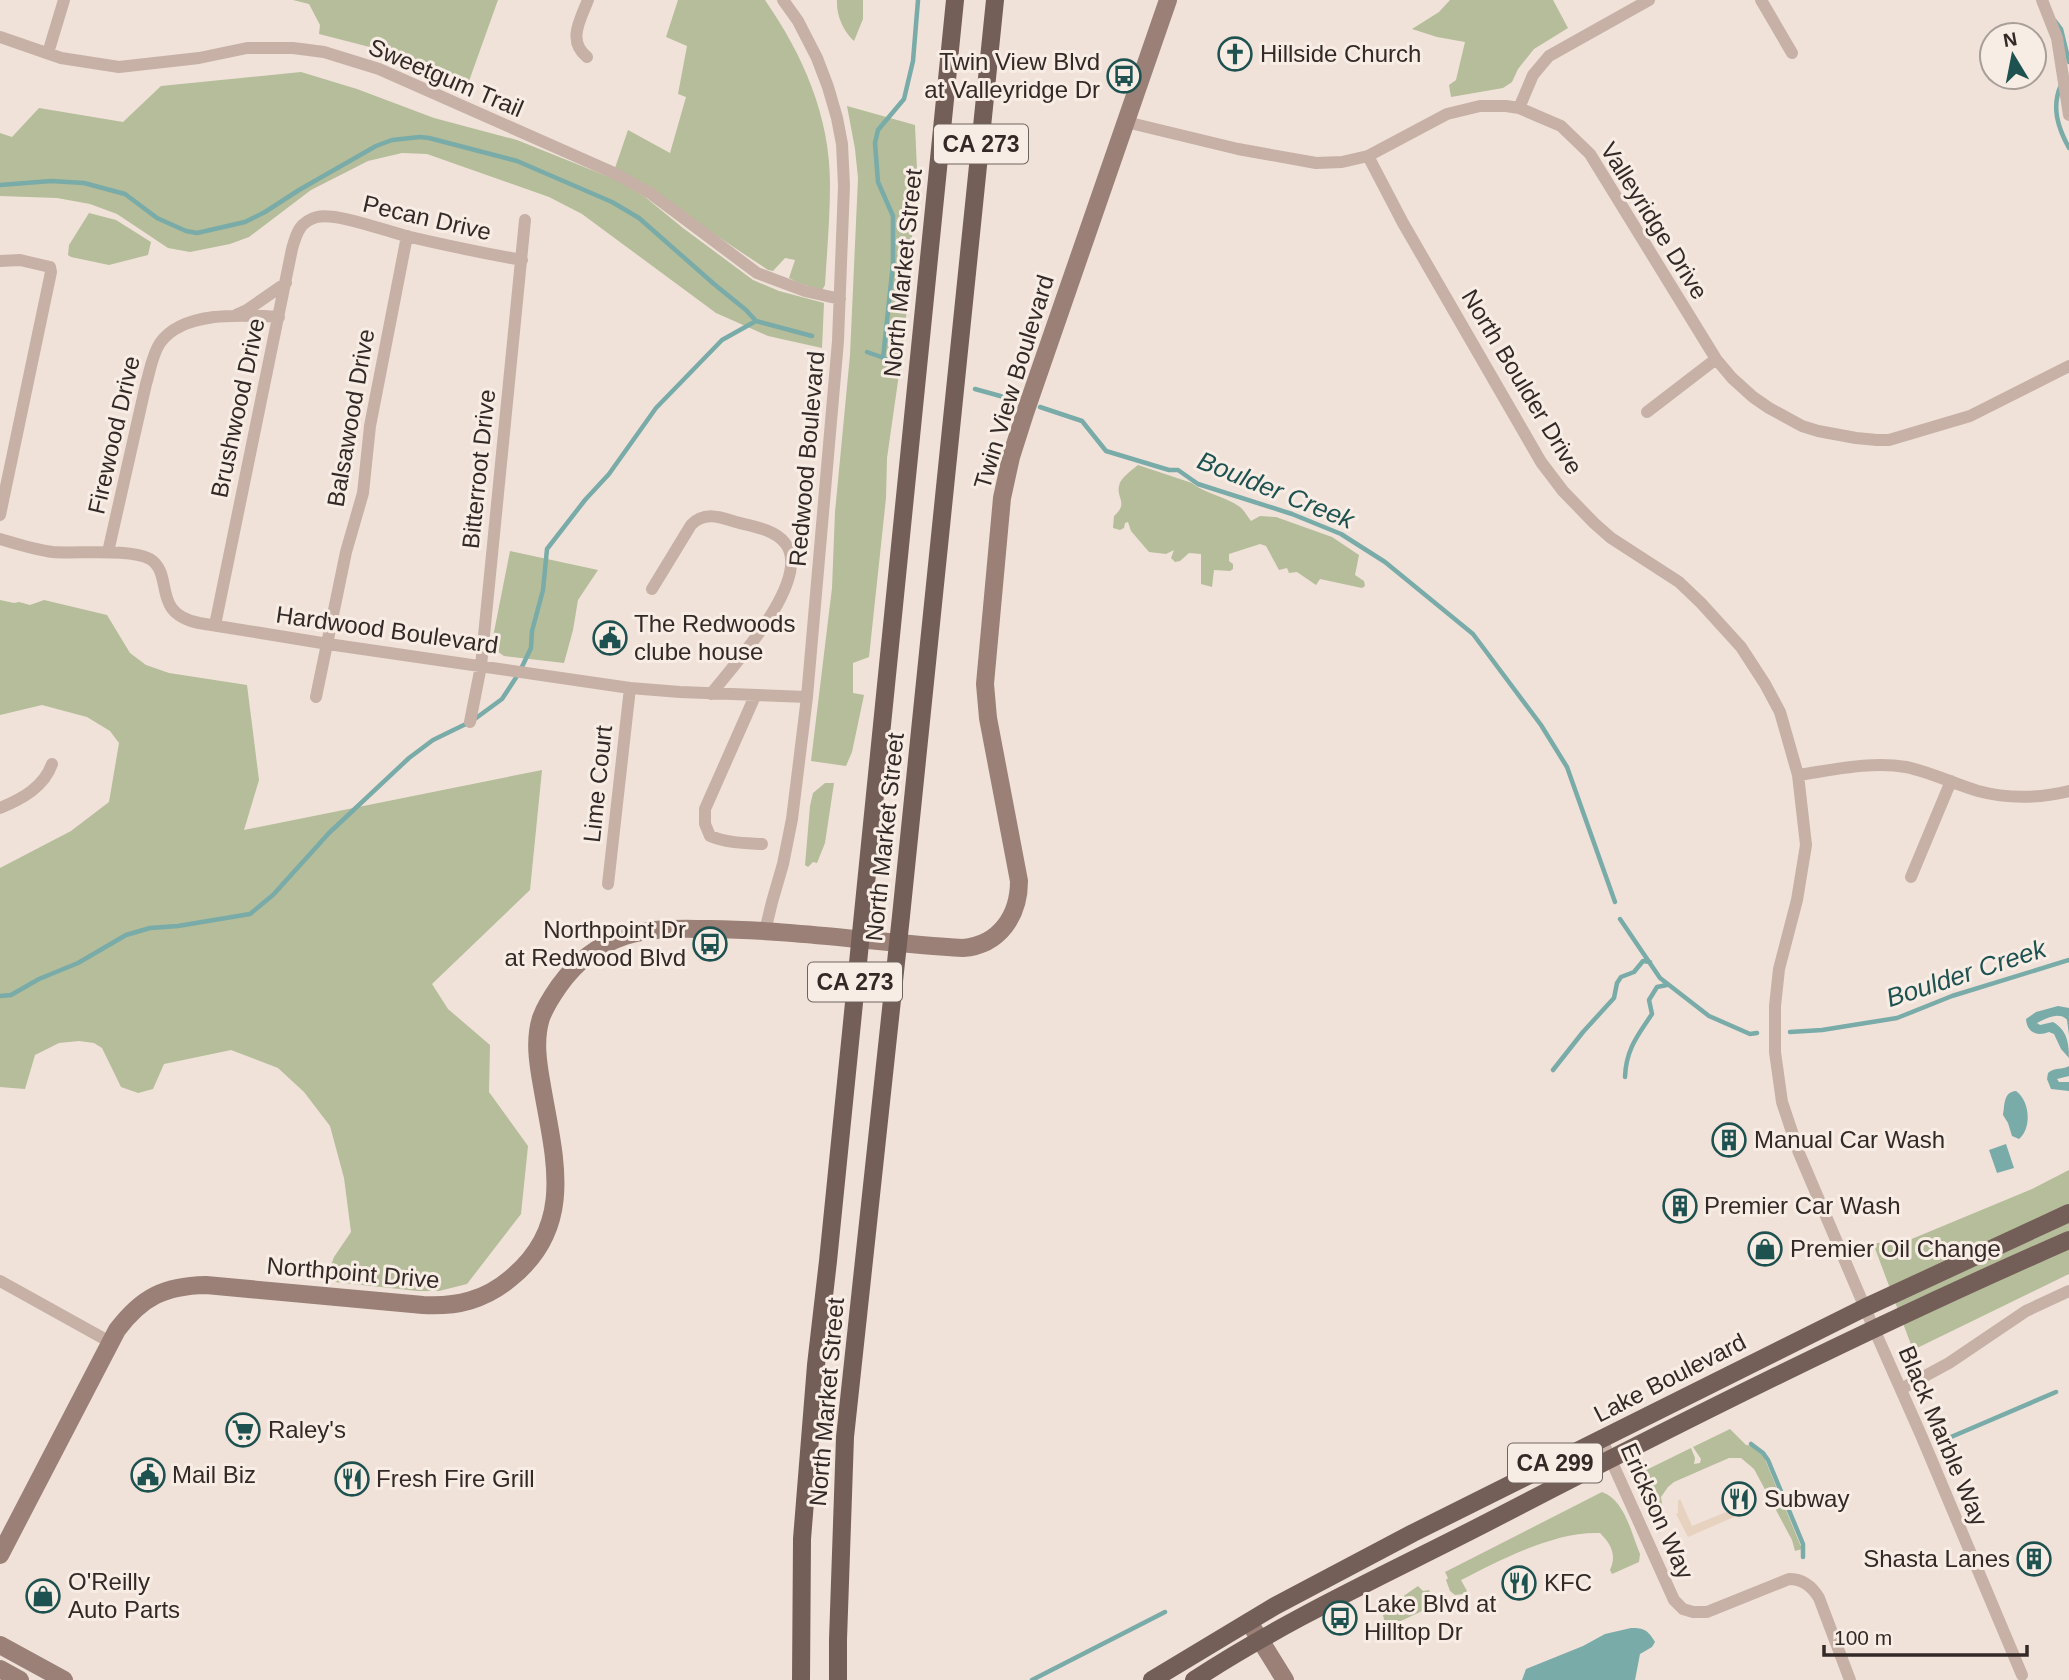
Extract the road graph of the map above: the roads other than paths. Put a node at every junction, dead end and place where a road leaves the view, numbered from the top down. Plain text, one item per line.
1 (64, 0) edge
2 (587, 0) edge
3 (783, 0) edge
4 (955, 0) edge
5 (995, 0) edge
6 (1168, 0) edge
7 (1649, 0) edge
8 (1761, 0) edge
9 (2042, 0) edge
10 (0, 37) edge
11 (48, 53) junction
12 (1792, 53) dead end
13 (587, 57) dead end
14 (1518, 108) junction
15 (2069, 115) edge
16 (1126, 122) junction
17 (1368, 156) junction
18 (323, 216) joint
19 (525, 220) dead end
20 (407, 236) junction
21 (522, 260) junction
22 (0, 261) edge
23 (286, 283) junction
24 (840, 299) junction
25 (236, 315) junction
26 (279, 317) junction
27 (1716, 359) junction
28 (2069, 366) edge
29 (1647, 412) dead end
30 (0, 515) edge
31 (0, 539) edge
32 (108, 552) junction
33 (652, 589) dead end
34 (215, 625) junction
35 (328, 644) junction
36 (481, 666) junction
37 (630, 688) junction
38 (711, 694) junction
39 (755, 696) junction
40 (316, 697) dead end
41 (807, 698) junction
42 (470, 722) dead end
43 (52, 764) dead end
44 (1798, 775) junction
45 (1951, 781) junction
46 (2069, 791) edge
47 (0, 808) edge
48 (762, 844) dead end
49 (1912, 877) dead end
50 (608, 884) dead end
51 (765, 931) junction
52 (859, 940) junction
53 (899, 942) junction
54 (2069, 1213) edge
55 (2069, 1240) edge
56 (0, 1281) edge
57 (2069, 1291) edge
58 (1864, 1308) junction
59 (1874, 1329) junction
60 (110, 1342) junction
61 (1901, 1389) junction
62 (1602, 1440) junction
63 (1610, 1459) junction
64 (0, 1555) edge
65 (1249, 1622) junction
66 (1260, 1641) junction
67 (0, 1645) edge
68 (0, 1669) edge
69 (2022, 1675) dead end
70 (800, 1677) edge
71 (20, 1680) edge
72 (64, 1680) edge
73 (838, 1680) edge
74 (1152, 1680) edge
75 (1194, 1680) edge
76 (1285, 1680) edge
77 (1850, 1680) edge

1 - 11 street
2 - 13 street
3 - 24 street, Redwood Boulevard
4 - 52 main road, North Market Street / CA 273
5 - 53 main road, North Market Street / CA 273
6 - 16 street, Twin View Boulevard
7 - 14 street
8 - 12 street
9 - 15 street
10 - 11 street, Sweetgum Trail
11 - 24 street, Sweetgum Trail
14 - 17 street, Valleyridge Drive
14 - 27 street, Valleyridge Drive
16 - 17 street, Valleyridge Drive
16 - 53 street, Twin View Boulevard
17 - 44 street, North Boulder Drive
18 - 20 street, Pecan Drive
18 - 23 street, Brushwood Drive
19 - 21 street, Bitterroot Drive
20 - 21 street, Pecan Drive
20 - 35 street, Balsawood Drive
21 - 36 street, Bitterroot Drive
22 - 30 street
23 - 25 street
23 - 26 street, Brushwood Drive
24 - 41 street, Redwood Boulevard
25 - 26 street
25 - 32 street, Firewood Drive
26 - 34 street, Brushwood Drive
27 - 28 street, Valleyridge Drive
27 - 29 street
31 - 32 street, Hardwood Boulevard
32 - 34 street, Hardwood Boulevard
33 - 38 street
34 - 35 street, Hardwood Boulevard
35 - 36 street, Hardwood Boulevard
35 - 40 street, Balsawood Drive
36 - 37 street, Hardwood Boulevard
36 - 42 street, Bitterroot Drive
37 - 38 street, Hardwood Boulevard
37 - 50 street, Lime Court
38 - 39 street, Hardwood Boulevard
39 - 41 street, Hardwood Boulevard
39 - 48 street
41 - 51 street, Redwood Boulevard
43 - 47 street
44 - 45 street
44 - 58 street, North Boulder Drive
45 - 46 street
45 - 49 street
51 - 52 street, Northpoint Drive
51 - 60 street, Northpoint Drive
52 - 53 street, Northpoint Drive
52 - 70 main road, North Market Street / CA 273
53 - 73 main road, North Market Street / CA 273
54 - 58 main road, Lake Boulevard / CA 299
55 - 59 main road, Lake Boulevard / CA 299
56 - 60 street
57 - 61 street
58 - 59 street, North Boulder Drive
58 - 62 main road, Lake Boulevard / CA 299
59 - 61 street, Black Marble Way
59 - 63 main road, Lake Boulevard / CA 299
60 - 64 street, Northpoint Drive
61 - 69 street, Black Marble Way
62 - 63 street, Erickson Way
62 - 65 main road, Lake Boulevard / CA 299
63 - 66 main road, Lake Boulevard / CA 299
63 - 77 street, Erickson Way
65 - 66 street
65 - 74 main road, Lake Boulevard / CA 299
66 - 75 main road, Lake Boulevard / CA 299
66 - 76 street
67 - 72 street
68 - 71 street

